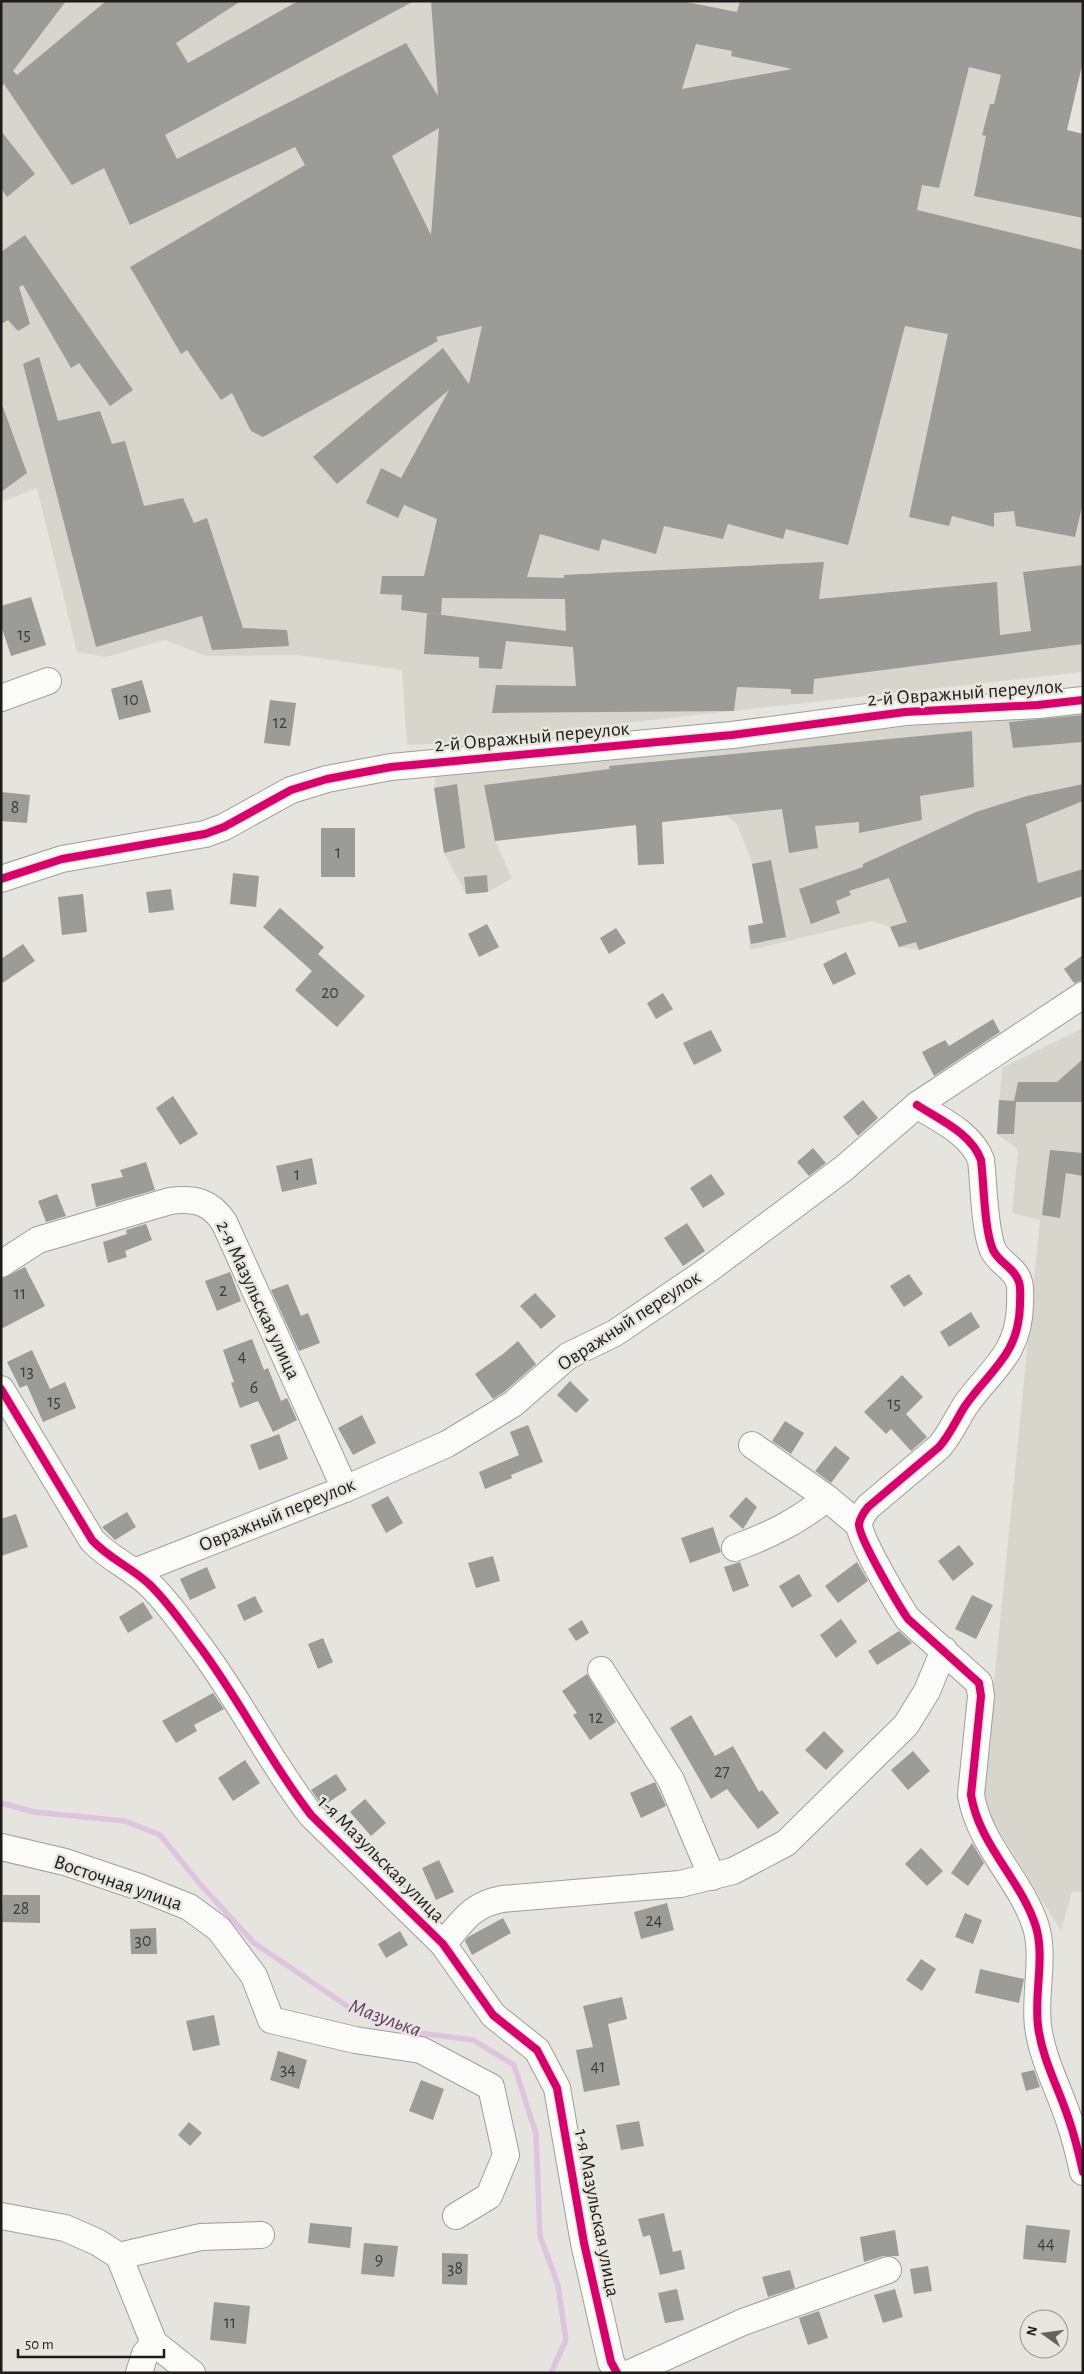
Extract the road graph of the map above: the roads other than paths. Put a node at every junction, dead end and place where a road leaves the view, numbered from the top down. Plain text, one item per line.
1 (48, 681) dead end
2 (1, 698) edge
3 (1083, 700) edge
4 (1, 879) edge
5 (1083, 994) edge
6 (917, 1105) junction
7 (1, 1264) edge
8 (1, 1389) edge
9 (752, 1445) dead end
10 (345, 1490) junction
11 (827, 1498) junction
12 (859, 1525) junction
13 (735, 1548) dead end
14 (134, 1572) junction
15 (944, 1650) junction
16 (601, 1670) dead end
17 (1, 1847) edge
18 (712, 1877) junction
19 (443, 1944) junction
20 (1083, 2172) edge
21 (1, 2216) edge
22 (456, 2216) dead end
23 (261, 2235) dead end
24 (120, 2256) junction
25 (888, 2270) dead end
26 (154, 2343) junction
27 (139, 2373) edge
28 (192, 2373) edge
29 (617, 2373) edge
30 (630, 2373) edge

1 - 2 street
3 - 4 street, 2-й Овражный переулок
5 - 6 street, Овражный переулок
6 - 10 street, Овражный переулок
6 - 12 street
7 - 10 street, 2-я Мазульская улица
8 - 14 street, 1-я Мазульская улица
9 - 11 street
10 - 14 street, Овражный переулок
11 - 12 street
11 - 13 street
12 - 15 street
14 - 19 street, 1-я Мазульская улица
15 - 18 street
15 - 20 street
16 - 18 street
17 - 22 street, Восточная улица
18 - 19 street
19 - 29 street, 1-я Мазульская улица
21 - 24 street
23 - 24 street
24 - 26 street
25 - 30 street
26 - 27 street
26 - 28 street

